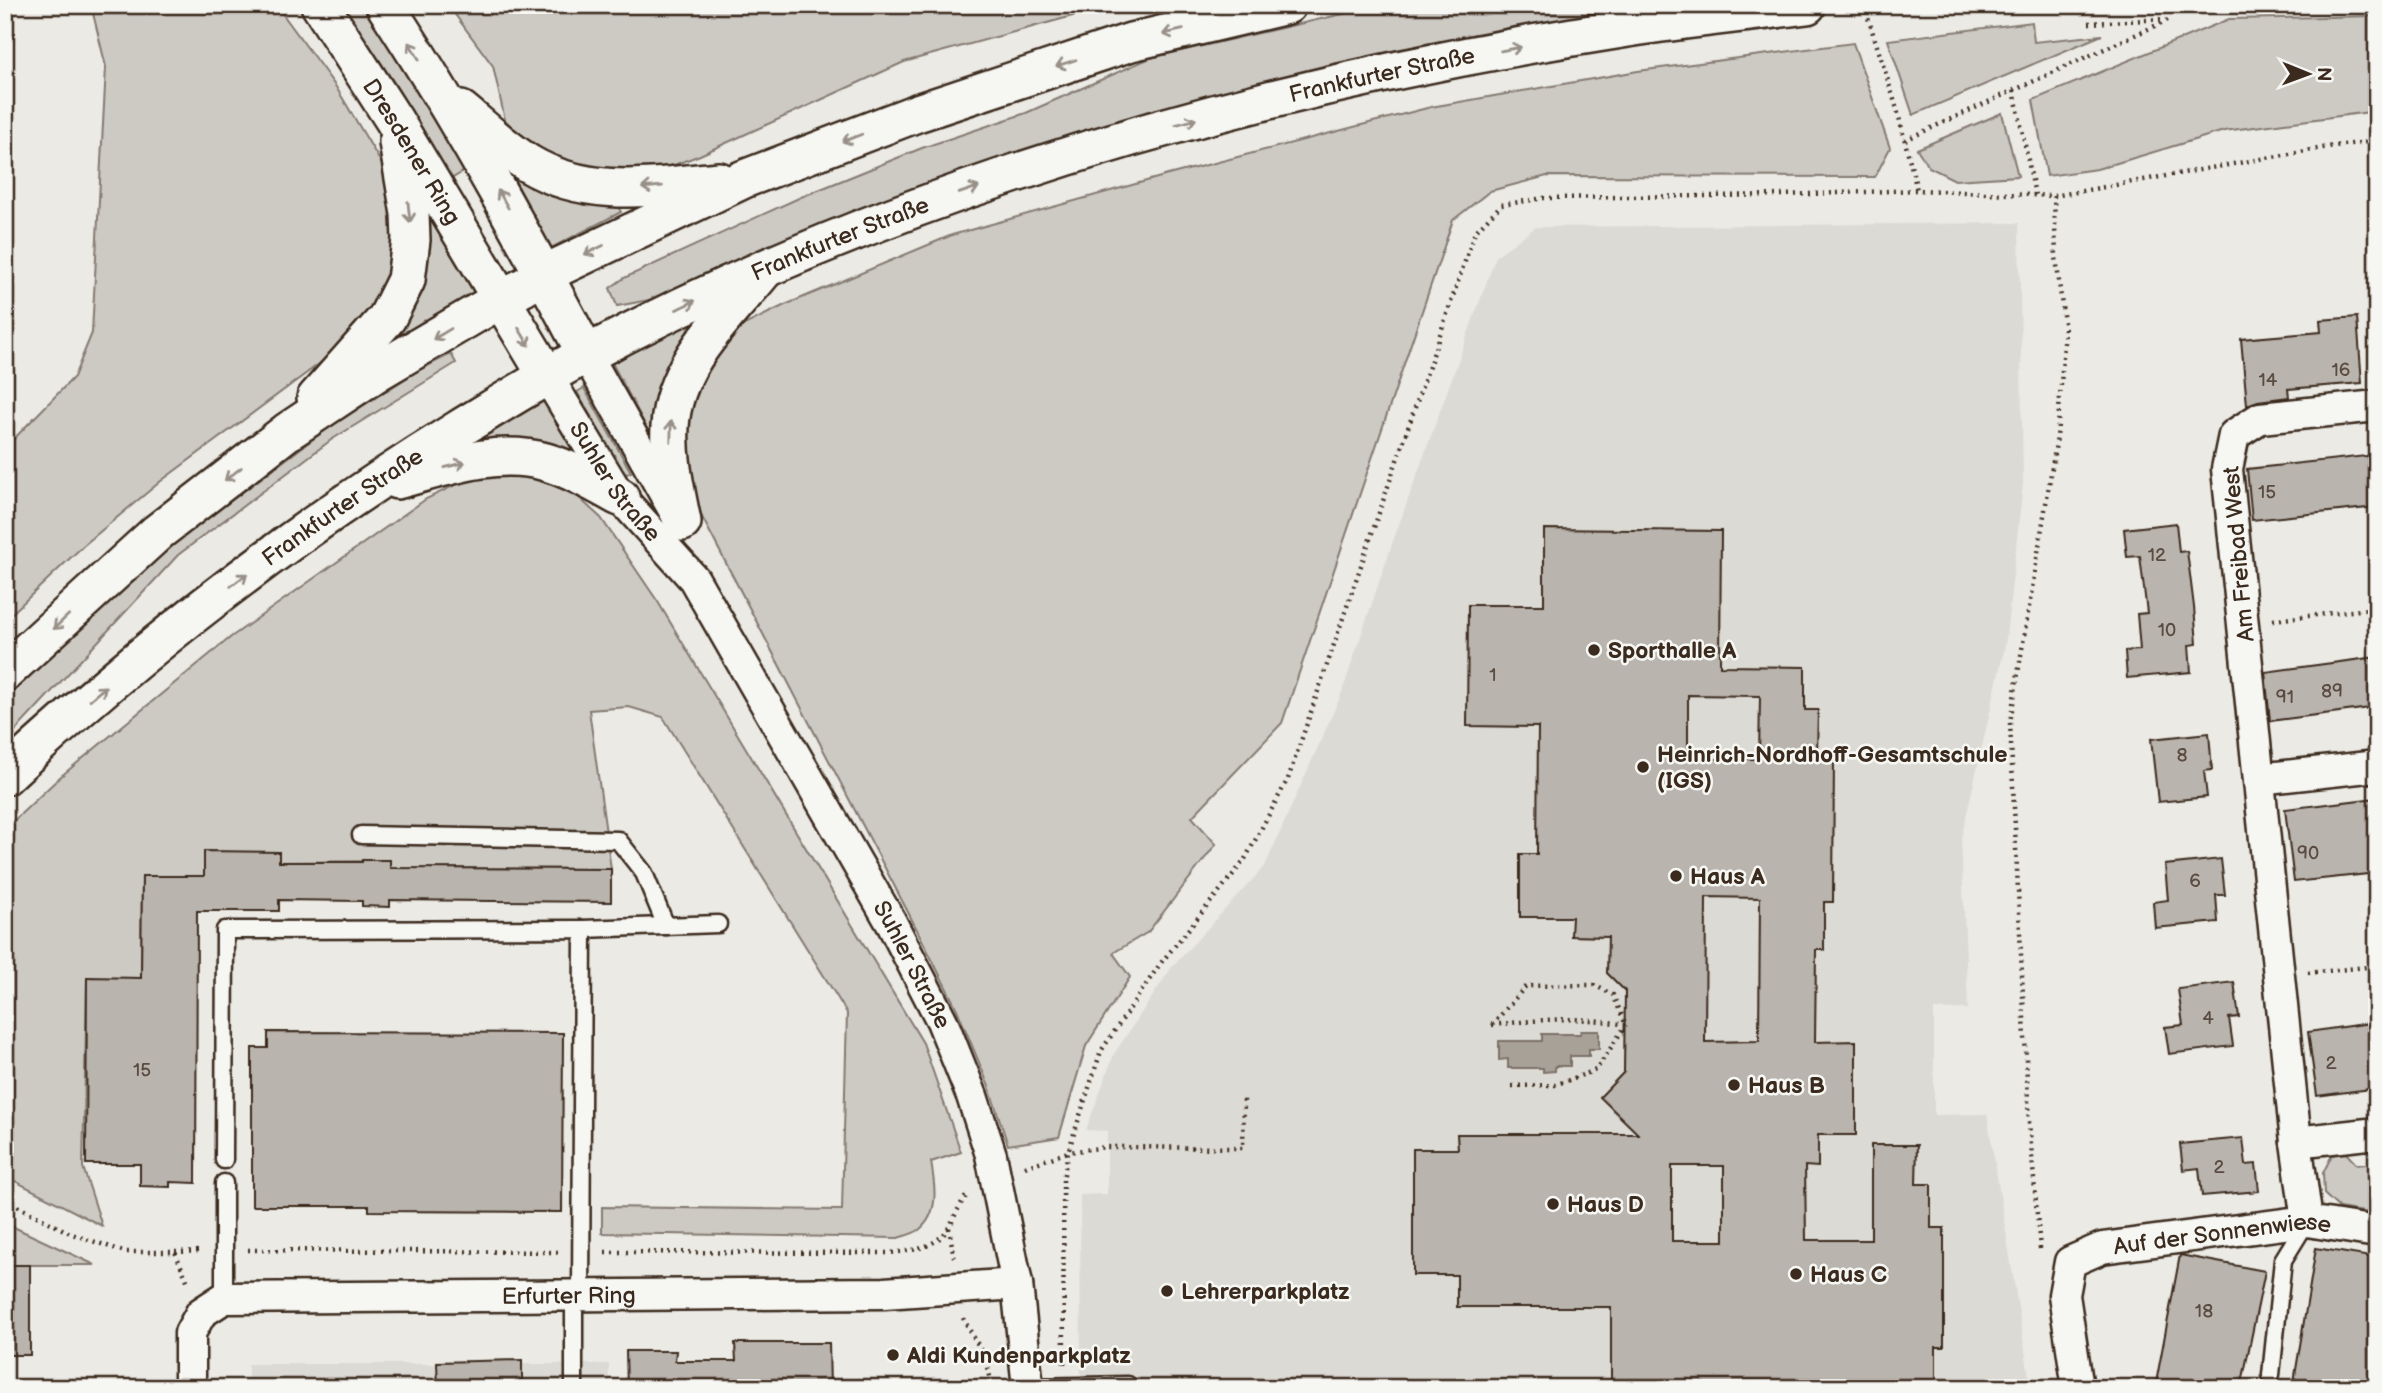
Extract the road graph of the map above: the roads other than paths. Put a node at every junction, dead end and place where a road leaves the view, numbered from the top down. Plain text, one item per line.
1 (320, 5) edge
2 (385, 5) edge
3 (1287, 5) edge
4 (1807, 5) edge
5 (443, 97) junction
6 (394, 120) junction
7 (744, 179) junction
8 (768, 267) junction
9 (545, 275) junction
10 (501, 299) junction
11 (586, 354) junction
12 (547, 376) junction
13 (2377, 406) edge
14 (287, 432) junction
15 (366, 488) junction
16 (620, 497) junction
17 (682, 522) junction
18 (694, 579) junction
19 (5, 672) edge
20 (2377, 766) edge
21 (5, 775) edge
22 (2259, 779) junction
23 (361, 835) dead end
24 (718, 924) dead end
25 (666, 926) junction
26 (583, 929) junction
27 (2377, 1133) edge
28 (2296, 1142) junction
29 (224, 1160) dead end
30 (224, 1183) dead end
31 (2307, 1221) junction
32 (2377, 1232) edge
33 (1017, 1284) junction
34 (578, 1295) junction
35 (212, 1306) junction
36 (2271, 1375) dead end
37 (1128, 1385) dead end
38 (1064, 1387) edge
39 (190, 1388) edge
40 (574, 1388) edge
41 (1028, 1388) edge
42 (2078, 1388) edge

1 - 6 street, Dresdener Ring
5 -> 2 street
3 -> 7 street
8 -> 4 street, Frankfurter Straße
7 -> 5 street
9 -> 5 street
6 - 10 street, Dresdener Ring
6 -> 14 street
7 -> 9 street
11 -> 8 street, Frankfurter Straße
17 -> 8 street
9 - 10 street
9 - 11 street
10 -> 12 street, Dresdener Ring
10 -> 14 street
11 - 12 street, Frankfurter Straße
11 - 17 street, Suhler Straße
12 - 15 street, Frankfurter Straße
12 - 16 street, Suhler Straße
13 - 22 street, Am Freibad West
14 -> 19 street
15 -> 16 street
21 -> 15 street, Frankfurter Straße
16 - 18 street, Suhler Straße
17 - 18 street, Suhler Straße
18 - 33 street, Suhler Straße
20 - 22 street
22 - 28 street, Am Freibad West
23 - 25 lane
24 - 25 lane
25 - 26 lane
26 - 29 lane
26 - 34 lane
27 - 28 street
28 - 31 street, Am Freibad West
30 - 35 lane
31 - 32 street, Auf der Sonnenwiese
31 - 36 lane
31 - 42 street, Auf der Sonnenwiese
33 - 34 street, Erfurter Ring
33 - 41 street, Suhler Straße
34 - 35 street, Erfurter Ring
34 - 40 lane
35 - 39 street
37 - 38 lane
38 - 41 lane

